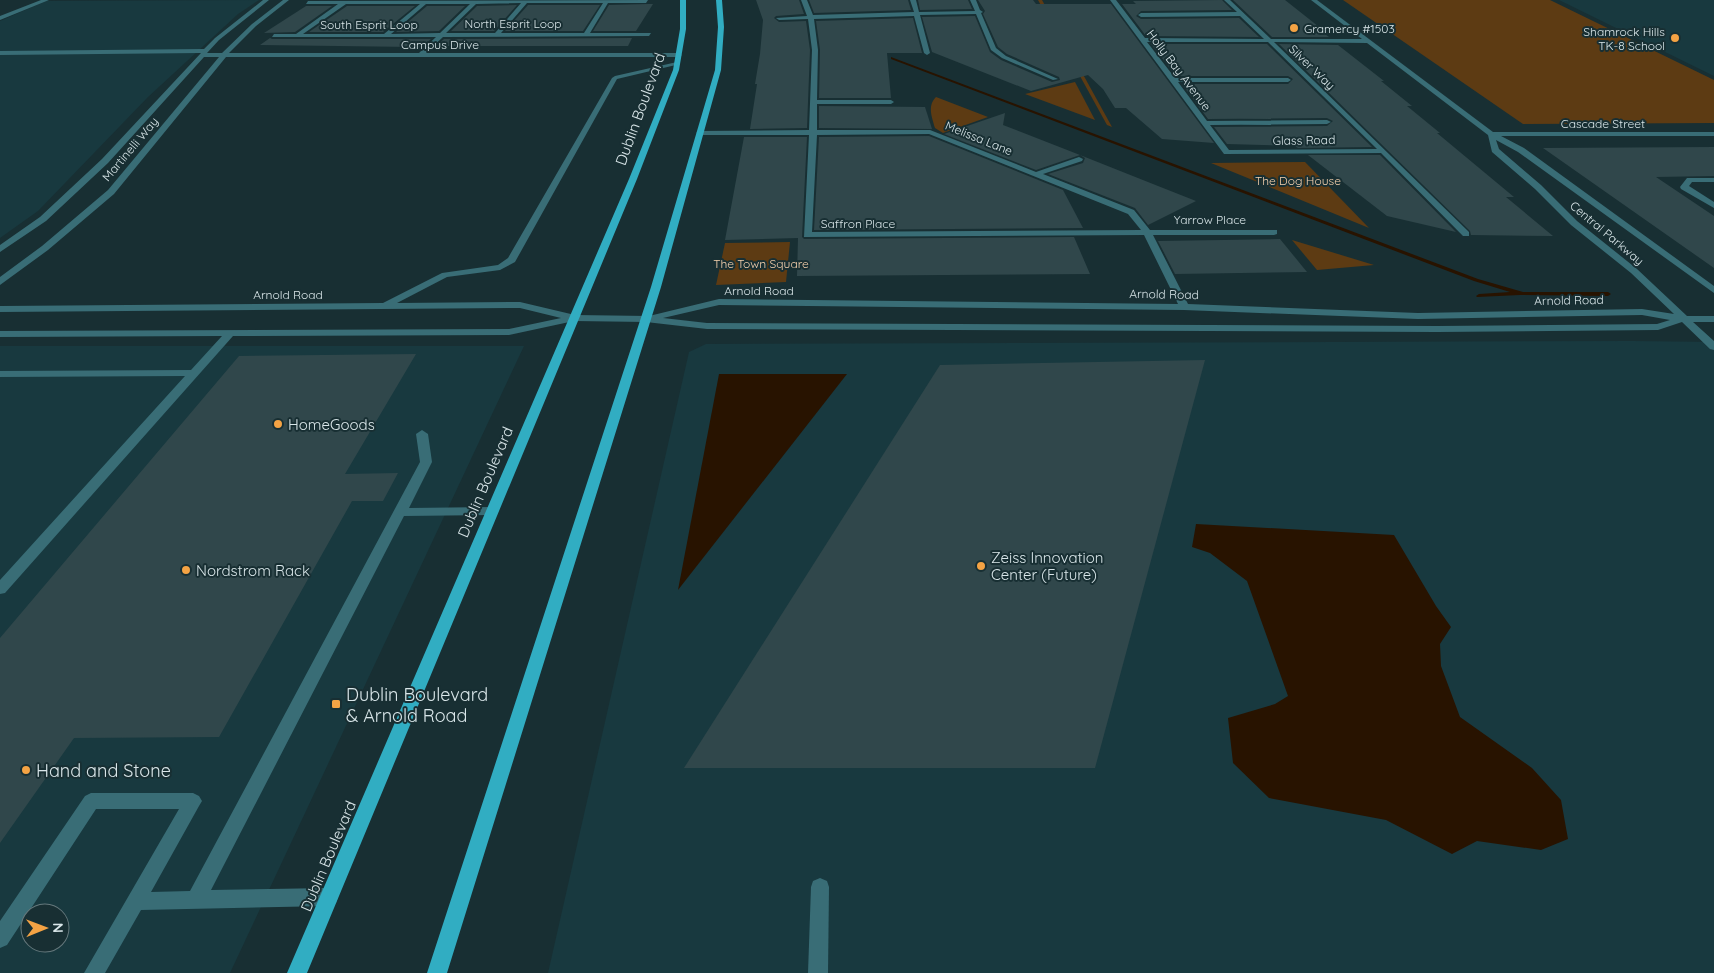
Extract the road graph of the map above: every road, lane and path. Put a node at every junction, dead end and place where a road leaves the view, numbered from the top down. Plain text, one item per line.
1 (46, 0) edge
2 (266, 0) edge
3 (288, 0) edge
4 (683, 0) edge
5 (719, 0) edge
6 (804, 0) edge
7 (913, 0) edge
8 (973, 0) edge
9 (1114, 0) edge
10 (1227, 0) edge
11 (1314, 0) edge
12 (476, 1) edge
13 (607, 1) junction
14 (646, 1) dead end
15 (344, 2) junction
16 (425, 2) junction
17 (525, 2) junction
18 (308, 3) dead end
19 (980, 12) junction
20 (917, 13) junction
21 (1242, 14) junction
22 (1141, 15) dead end
23 (812, 16) junction
24 (0, 18) edge
25 (779, 18) dead end
26 (496, 34) junction
27 (586, 34) junction
28 (649, 34) dead end
29 (298, 35) junction
30 (386, 35) junction
31 (441, 35) junction
32 (274, 36) dead end
33 (1143, 40) junction
34 (1270, 41) junction
35 (1367, 41) junction
36 (0, 53) edge
37 (204, 53) junction
38 (928, 53) dead end
39 (224, 55) junction
40 (420, 55) junction
41 (678, 60) junction
42 (1055, 79) dead end
43 (1173, 80) junction
44 (1288, 80) dead end
45 (814, 102) junction
46 (891, 102) dead end
47 (1327, 122) dead end
48 (1205, 123) junction
49 (700, 133) junction
50 (814, 133) junction
51 (1491, 134) junction
52 (1714, 134) edge
53 (1381, 151) junction
54 (1227, 152) joint
55 (1079, 159) dead end
56 (1037, 174) junction
57 (1714, 180) edge
58 (1714, 206) edge
59 (1147, 232) junction
60 (1274, 232) dead end
61 (1466, 234) dead end
62 (0, 248) edge
63 (0, 282) edge
64 (1714, 290) edge
65 (383, 306) junction
66 (1184, 307) junction
67 (0, 309) edge
68 (574, 318) junction
69 (646, 319) junction
70 (1683, 319) junction
71 (1714, 319) edge
72 (231, 332) junction
73 (0, 334) edge
74 (1714, 347) edge
75 (194, 373) junction
76 (0, 374) edge
77 (422, 434) dead end
78 (492, 511) junction
79 (400, 512) junction
80 (0, 589) edge
81 (820, 887) dead end
82 (329, 897) junction
83 (135, 901) junction
84 (195, 901) junction
85 (0, 938) edge
86 (94, 973) edge
87 (297, 973) edge
88 (437, 973) edge
89 (818, 973) edge

1 - 24 street
2 - 37 street, Martinelli Way
3 - 39 street, Martinelli Way
4 - 41 main road, Dublin Boulevard
5 - 49 main road
6 - 23 street, Saffron Place
7 - 20 street
8 - 19 street
9 - 33 street, Holly Bay Avenue
10 - 21 street, Silver Way
11 - 35 street, Central Parkway
12 - 16 street, South Esprit Loop
12 - 17 street, North Esprit Loop
12 - 31 street
13 - 14 street, North Esprit Loop
13 - 17 street, North Esprit Loop
13 - 27 street
15 - 16 street, South Esprit Loop
15 - 18 street, South Esprit Loop
15 - 29 street, South Esprit Loop
16 - 30 street
17 - 26 street
19 - 20 street
19 - 42 street
20 - 23 street
20 - 38 street
21 - 22 street
21 - 34 street, Silver Way
23 - 25 street
23 - 45 street, Saffron Place
26 - 27 street, North Esprit Loop
26 - 31 street, North Esprit Loop
27 - 28 street, North Esprit Loop
29 - 30 street, South Esprit Loop
29 - 32 street, South Esprit Loop
30 - 31 street, South Esprit Loop
31 - 40 street
33 - 34 street
33 - 43 street, Holly Bay Avenue
34 - 35 street
34 - 53 street, Silver Way
35 - 51 street, Central Parkway
36 - 37 street, Campus Drive
37 - 39 street, Campus Drive
37 - 62 street, Martinelli Way
39 - 40 street, Campus Drive
39 - 63 street, Martinelli Way
40 - 41 street, Campus Drive
41 - 65 street
41 - 68 main road, Dublin Boulevard
43 - 44 street
43 - 48 street, Holly Bay Avenue
45 - 46 street
45 - 50 street, Saffron Place
47 - 48 street
48 - 54 street, Holly Bay Avenue
49 - 50 street, Melissa Lane
49 - 69 main road
50 - 56 street, Melissa Lane
50 - 59 street, Saffron Place
51 - 52 street, Cascade Street
51 - 64 street, Central Parkway
51 - 70 street, Central Parkway
53 - 54 street, Glass Road
53 - 61 street, Silver Way
55 - 56 street
56 - 59 street, Melissa Lane
57 - 58 street
59 - 60 street, Yarrow Place
59 - 66 street, Melissa Lane
65 - 67 street, Arnold Road
65 - 68 street, Arnold Road
66 - 69 street, Arnold Road
66 - 70 street, Arnold Road
68 - 69 street, Arnold Road
68 - 72 street, Arnold Road
68 - 78 main road, Dublin Boulevard
69 - 70 street, Arnold Road
69 - 88 main road
70 - 71 street, Arnold Road
70 - 74 street, Central Parkway
72 - 73 street, Arnold Road
72 - 75 street
75 - 76 street
75 - 80 street
77 - 79 street
78 - 79 street
78 - 82 main road, Dublin Boulevard
79 - 84 street
81 - 89 street
82 - 84 street
82 - 87 main road, Dublin Boulevard
83 - 84 street
83 - 85 street
83 - 86 street

